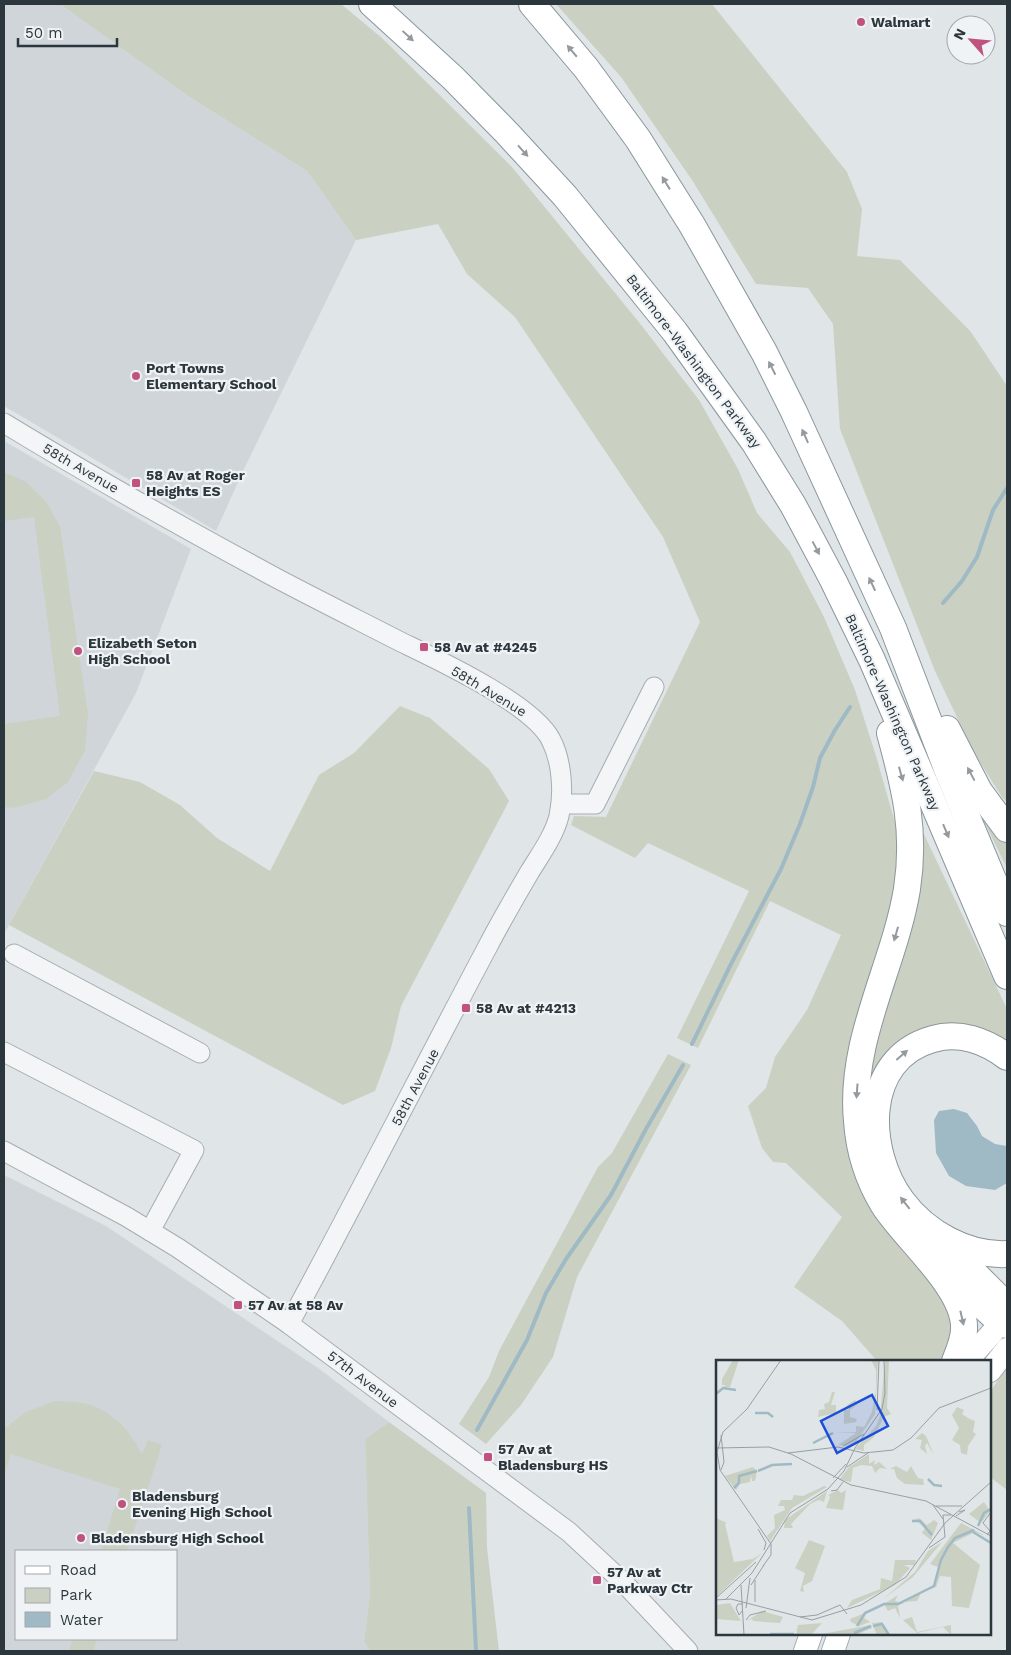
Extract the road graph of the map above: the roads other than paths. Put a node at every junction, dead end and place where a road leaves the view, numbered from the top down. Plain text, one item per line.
1 (372, 4) edge
2 (532, 4) edge
3 (4, 423) edge
4 (848, 611) junction
5 (893, 628) junction
6 (654, 687) dead end
7 (561, 804) junction
8 (1007, 829) edge
9 (1007, 913) edge
10 (14, 954) dead end
11 (1007, 976) edge
12 (4, 1052) edge
13 (200, 1053) dead end
14 (1007, 1057) edge
15 (4, 1151) edge
16 (150, 1231) junction
17 (926, 1240) junction
18 (1007, 1254) edge
19 (1006, 1318) edge
20 (289, 1324) junction
21 (1007, 1349) edge
22 (955, 1360) edge
23 (968, 1360) edge
24 (991, 1369) edge
25 (811, 1635) edge
26 (839, 1635) edge
27 (688, 1651) edge
28 (804, 1651) edge
29 (833, 1651) edge

1 -> 4 highway, Baltimore-Washington Parkway
5 -> 2 highway, Baltimore-Washington Parkway
3 - 7 street, 58th Avenue
4 -> 11 highway, Baltimore-Washington Parkway
4 -> 17 highway
8 -> 5 highway
5 - 9 highway, Baltimore-Washington Parkway
6 - 7 street
7 - 20 street, 58th Avenue
10 - 13 street
12 - 16 street
17 -> 14 highway
15 - 16 street, 57th Avenue
16 - 20 street, 57th Avenue
17 - 18 highway
17 - 19 highway
17 -> 22 highway
19 - 23 main road
20 - 27 street, 57th Avenue
21 - 24 main road
25 - 28 main road
26 - 29 main road

